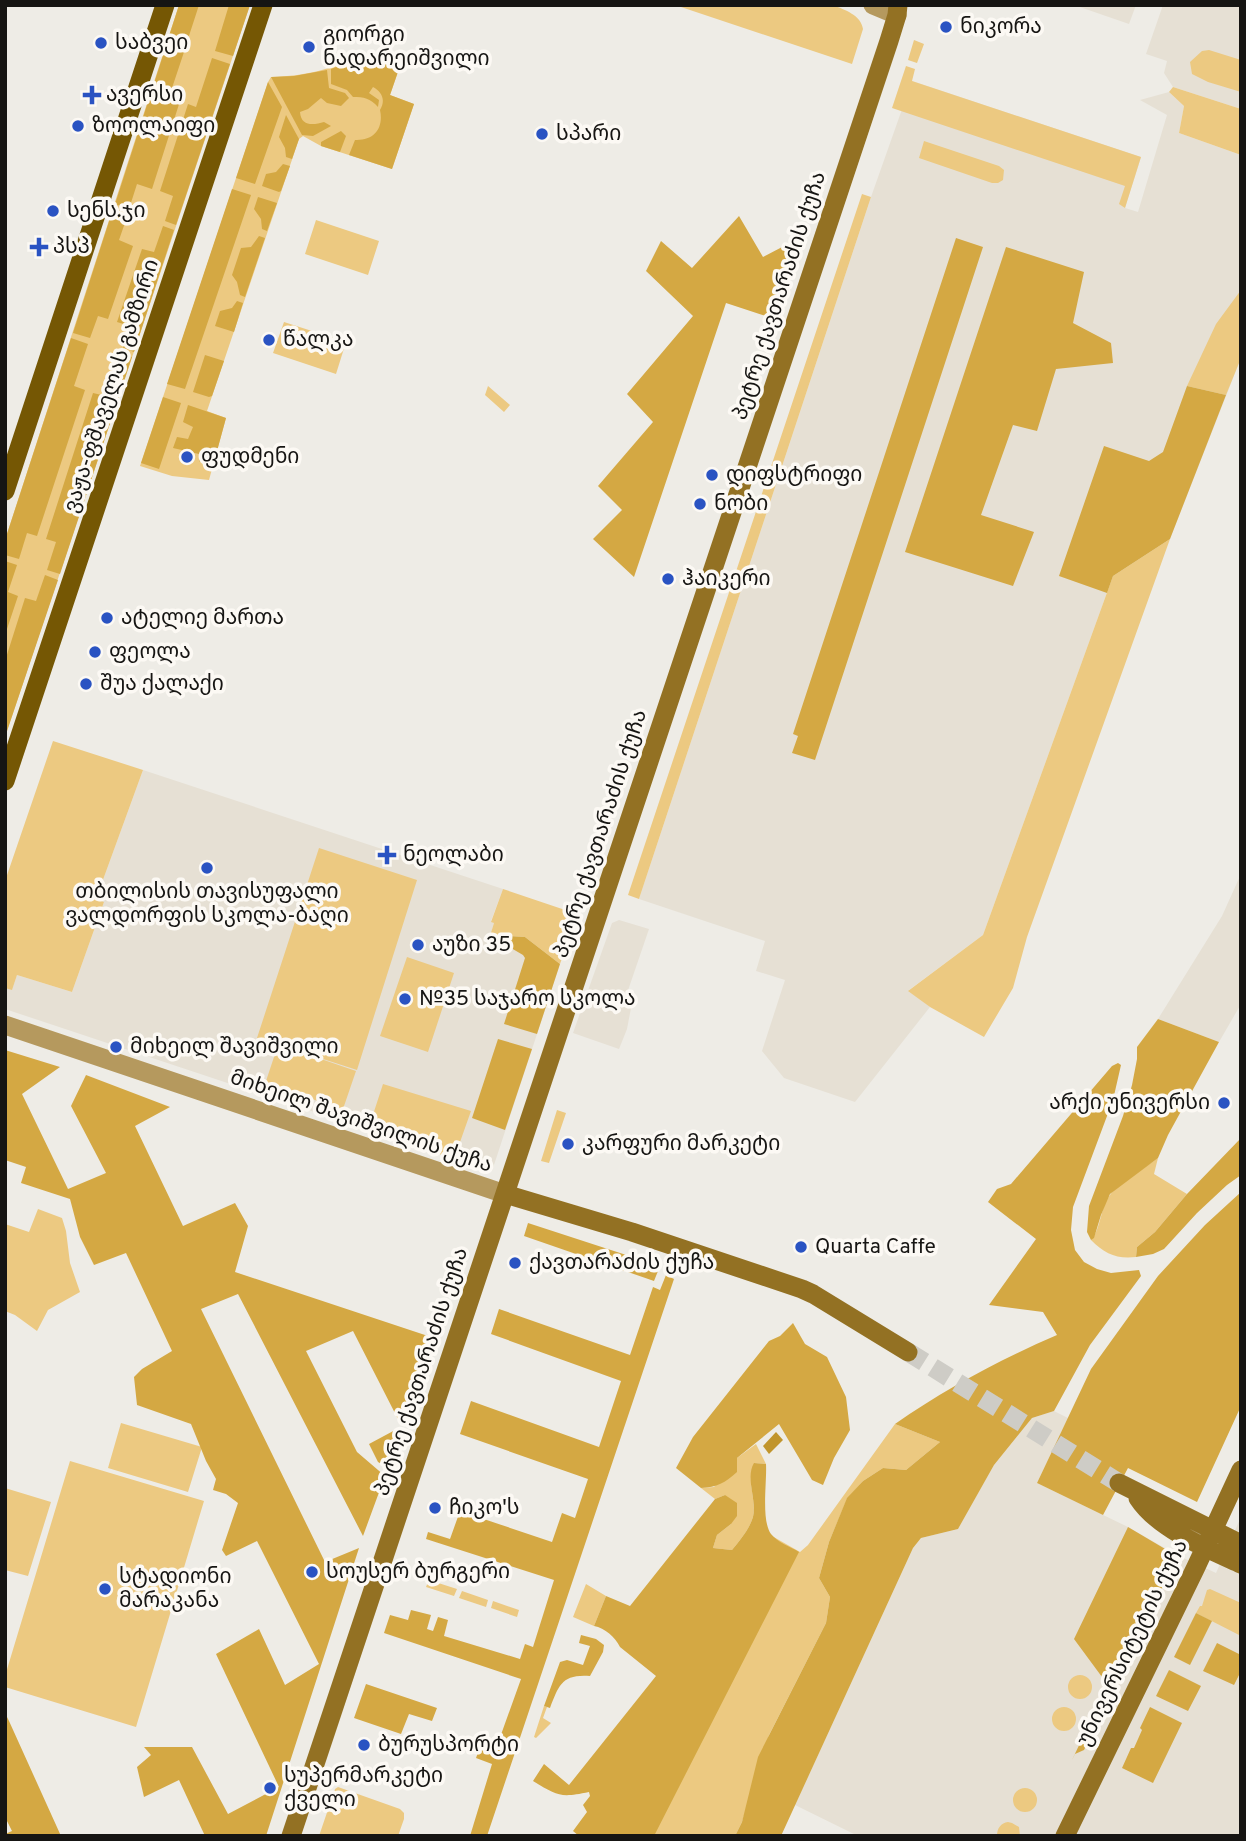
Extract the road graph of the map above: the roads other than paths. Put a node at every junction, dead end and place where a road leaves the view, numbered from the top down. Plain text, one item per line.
1 (165, 5) edge
2 (263, 5) edge
3 (873, 5) edge
4 (897, 10) edge
5 (5, 491) edge
6 (5, 781) edge
7 (5, 1025) edge
8 (505, 1194) junction
9 (908, 1352) tunnel mouth
10 (1241, 1470) edge
11 (1127, 1487) tunnel mouth
12 (1209, 1539) junction
13 (1241, 1544) edge
14 (1241, 1564) edge
15 (291, 1836) edge
16 (1065, 1836) edge

1 - 5 main road
2 - 6 main road, ვაჟა-ფშაველას გამზირი
3 - 4 street
4 - 8 main road, პეტრე ქავთარაძის ქუჩა
7 - 8 street, მიხეილ შავიშვილის ქუჩა
8 - 9 main road
8 - 15 main road, პეტრე ქავთარაძის ქუჩა
10 - 12 main road, უნივერსიტეტის ქუჩა
11 - 12 main road
12 - 13 main road
12 - 14 main road
12 - 16 main road, უნივერსიტეტის ქუჩა

